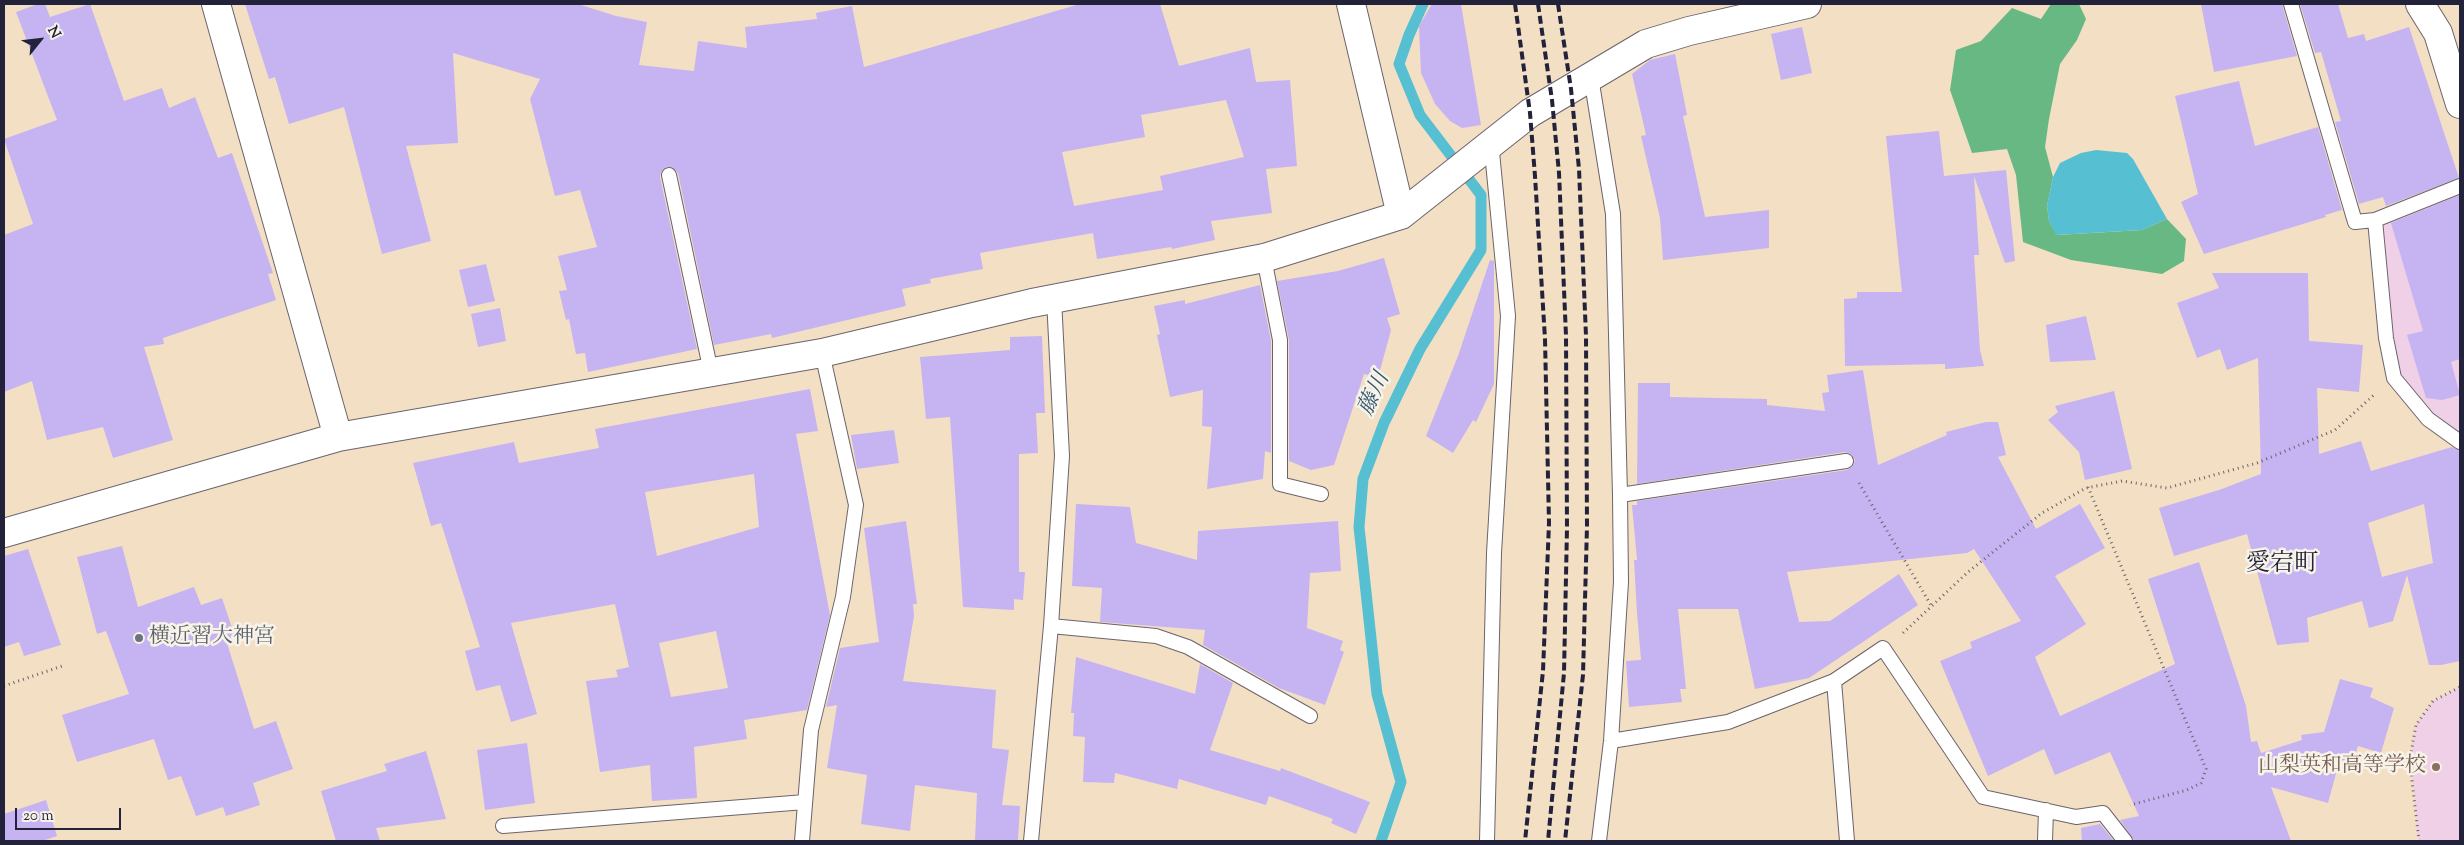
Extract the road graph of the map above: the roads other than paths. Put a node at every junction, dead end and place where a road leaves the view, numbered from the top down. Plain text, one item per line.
1 (216, 4) edge
2 (1351, 4) edge
3 (2291, 4) edge
4 (2420, 4) edge
5 (1792, 6) edge
6 (1591, 77) junction
7 (2460, 104) edge
8 (1484, 148) junction
9 (669, 175) dead end
10 (2460, 186) edge
11 (1401, 215) junction
12 (2375, 220) junction
13 (1264, 258) junction
14 (1054, 299) junction
15 (822, 353) junction
16 (711, 372) junction
17 (338, 438) junction
18 (2460, 442) edge
19 (1846, 460) road end
20 (1321, 494) dead end
21 (1620, 495) junction
22 (4, 533) edge
23 (1051, 626) junction
24 (1834, 681) junction
25 (1310, 716) dead end
26 (1611, 741) junction
27 (806, 802) junction
28 (2046, 810) junction
29 (503, 826) dead end
30 (802, 841) edge
31 (1031, 841) edge
32 (1487, 841) edge
33 (1599, 841) edge
34 (1846, 841) edge
35 (2045, 841) edge
36 (2125, 841) edge

1 - 17 street
2 - 11 street
3 - 12 lane
4 - 7 street
5 - 6 street
6 - 8 street
6 - 21 lane
8 - 11 street
8 - 32 lane
9 - 16 lane
10 - 12 lane
11 - 13 street
12 - 18 lane
13 - 14 street
13 - 20 lane
14 - 15 street
14 - 23 lane
15 - 16 street
15 - 27 lane
16 - 17 street
17 - 22 street
19 - 21 lane
21 - 26 lane
23 - 25 lane
23 - 31 lane
24 - 26 lane
24 - 28 lane
24 - 34 lane
26 - 33 lane
27 - 29 lane
27 - 30 lane
28 - 35 lane
28 - 36 lane

